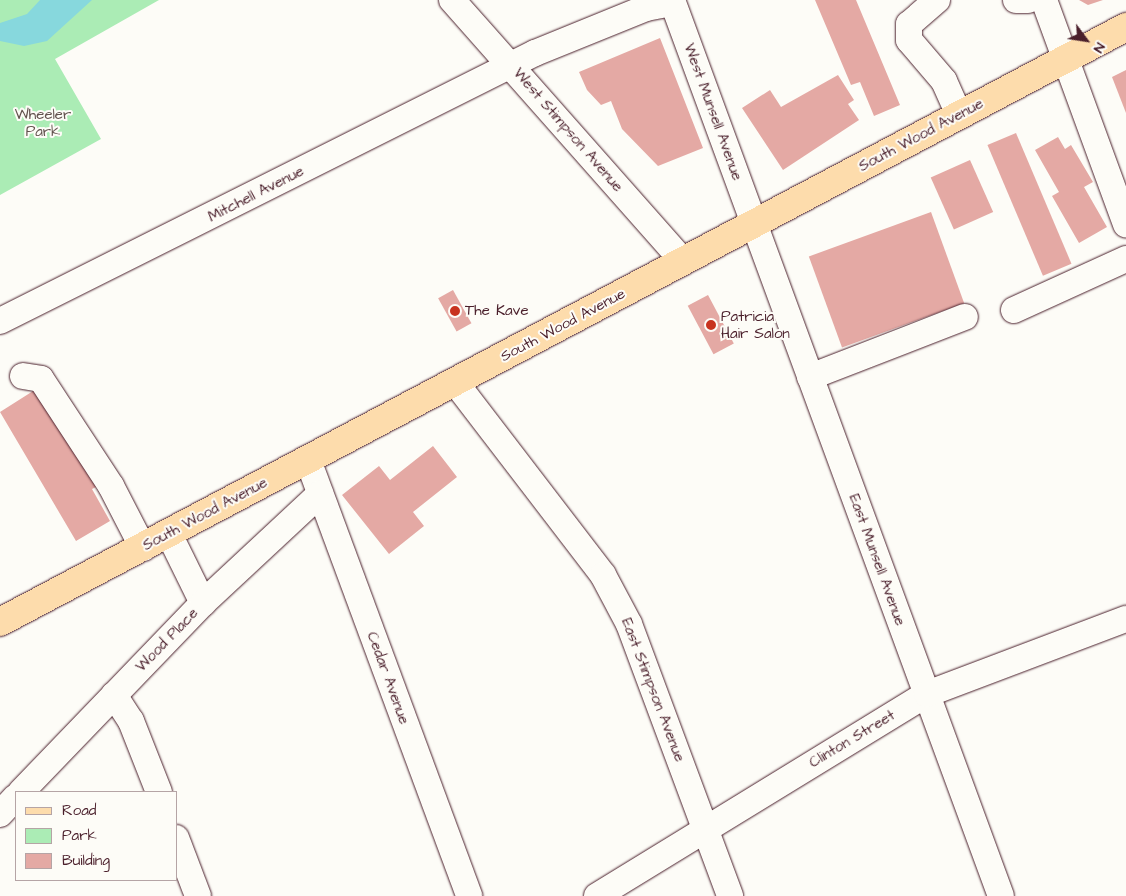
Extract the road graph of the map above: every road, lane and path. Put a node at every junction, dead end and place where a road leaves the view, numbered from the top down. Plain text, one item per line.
1 (452, 0) edge
2 (937, 0) edge
3 (1016, 0) edge
4 (1028, 0) edge
5 (1044, 0) edge
6 (672, 1) edge
7 (1126, 27) edge
8 (1066, 59) junction
9 (511, 66) junction
10 (959, 115) junction
11 (754, 224) junction
12 (1126, 224) edge
13 (1126, 259) edge
14 (684, 261) junction
15 (1014, 310) dead end
16 (965, 317) dead end
17 (0, 321) edge
18 (23, 376) dead end
19 (810, 376) junction
20 (455, 382) junction
21 (308, 460) junction
22 (320, 494) junction
23 (169, 534) junction
24 (143, 548) junction
25 (203, 603) junction
26 (1126, 619) edge
27 (0, 622) edge
28 (927, 694) junction
29 (114, 695) junction
30 (22, 791) edge
31 (159, 791) edge
32 (15, 798) edge
33 (0, 814) edge
34 (705, 828) junction
35 (178, 843) edge
36 (198, 896) edge
37 (469, 896) edge
38 (597, 896) edge
39 (730, 896) edge
40 (1001, 896) edge

1 - 9 street, West Stimpson Avenue
2 - 10 street
3 - 4 street
5 - 8 street
6 - 9 street, Mitchell Avenue
6 - 11 street, West Munsell Avenue
7 - 8 main road, South Wood Avenue
8 - 10 main road, South Wood Avenue
8 - 12 street
9 - 14 street, West Stimpson Avenue
9 - 17 street, Mitchell Avenue
10 - 11 main road, South Wood Avenue
11 - 14 main road, South Wood Avenue
11 - 19 street, East Munsell Avenue
13 - 15 street
14 - 20 main road, South Wood Avenue
16 - 19 street
18 - 24 street
19 - 28 street, East Munsell Avenue
20 - 21 main road, South Wood Avenue
20 - 34 street, East Stimpson Avenue
21 - 22 street, Cedar Avenue
21 - 23 main road, South Wood Avenue
22 - 25 street, Wood Place
22 - 37 street, Cedar Avenue
23 - 24 main road, South Wood Avenue
23 - 25 street
24 - 27 main road, South Wood Avenue
25 - 29 street, Wood Place
26 - 28 street, Clinton Street
28 - 34 street, Clinton Street
28 - 40 street, East Munsell Avenue
29 - 30 street, Wood Place
29 - 31 street
32 - 33 street
34 - 38 street, Clinton Street
34 - 39 street, East Stimpson Avenue
35 - 36 street

